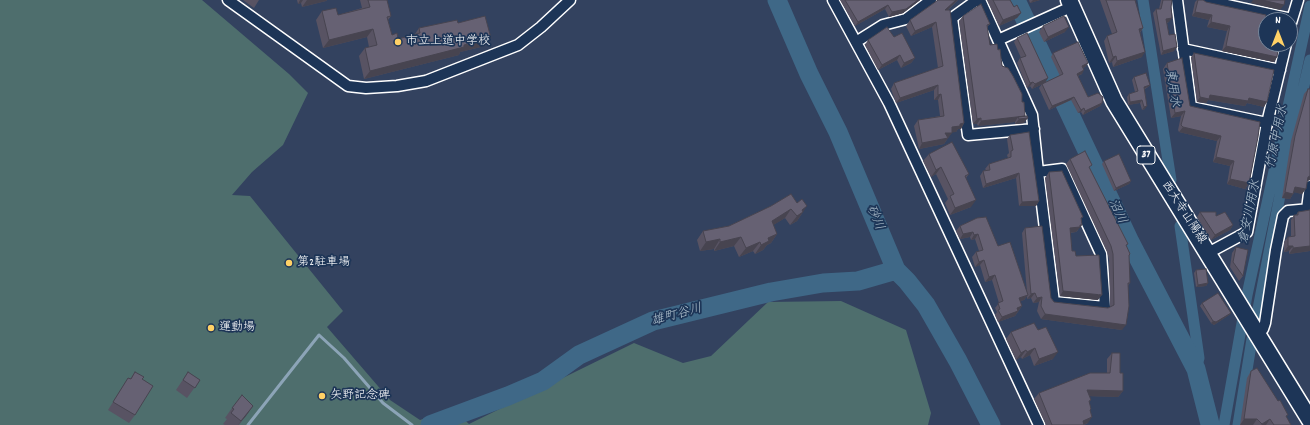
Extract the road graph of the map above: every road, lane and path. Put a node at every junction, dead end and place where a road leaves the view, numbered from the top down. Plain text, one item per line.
1 (228, 0) edge
2 (570, 0) edge
3 (833, 0) edge
4 (931, 0) edge
5 (977, 0) edge
6 (980, 0) edge
7 (1177, 0) edge
8 (1204, 0) edge
9 (1298, 0) edge
10 (1070, 4) edge
11 (1294, 12) edge
12 (1258, 14) edge
13 (998, 40) junction
14 (856, 42) junction
15 (1183, 49) junction
16 (1284, 52) edge
17 (1280, 70) junction
18 (1267, 123) junction
19 (1034, 128) junction
20 (1038, 172) junction
21 (1310, 186) edge
22 (1309, 209) edge
23 (1208, 253) junction
24 (1255, 329) junction
25 (1310, 420) edge
26 (1039, 425) edge

1 - 2 street
3 - 14 street
4 - 14 street
5 - 19 street
6 - 13 street
7 - 15 street
8 - 12 street
9 - 11 street
10 - 13 street
10 - 23 main road, 西大寺山陽線 / 37
13 - 19 street
14 - 26 street
15 - 17 street
15 - 18 street
16 - 17 street
17 - 18 street
18 - 23 street
19 - 20 street
20 - 20 street
21 - 22 street
22 - 24 street
23 - 24 main road, 西大寺山陽線 / 37
24 - 25 main road, 西大寺山陽線 / 37

